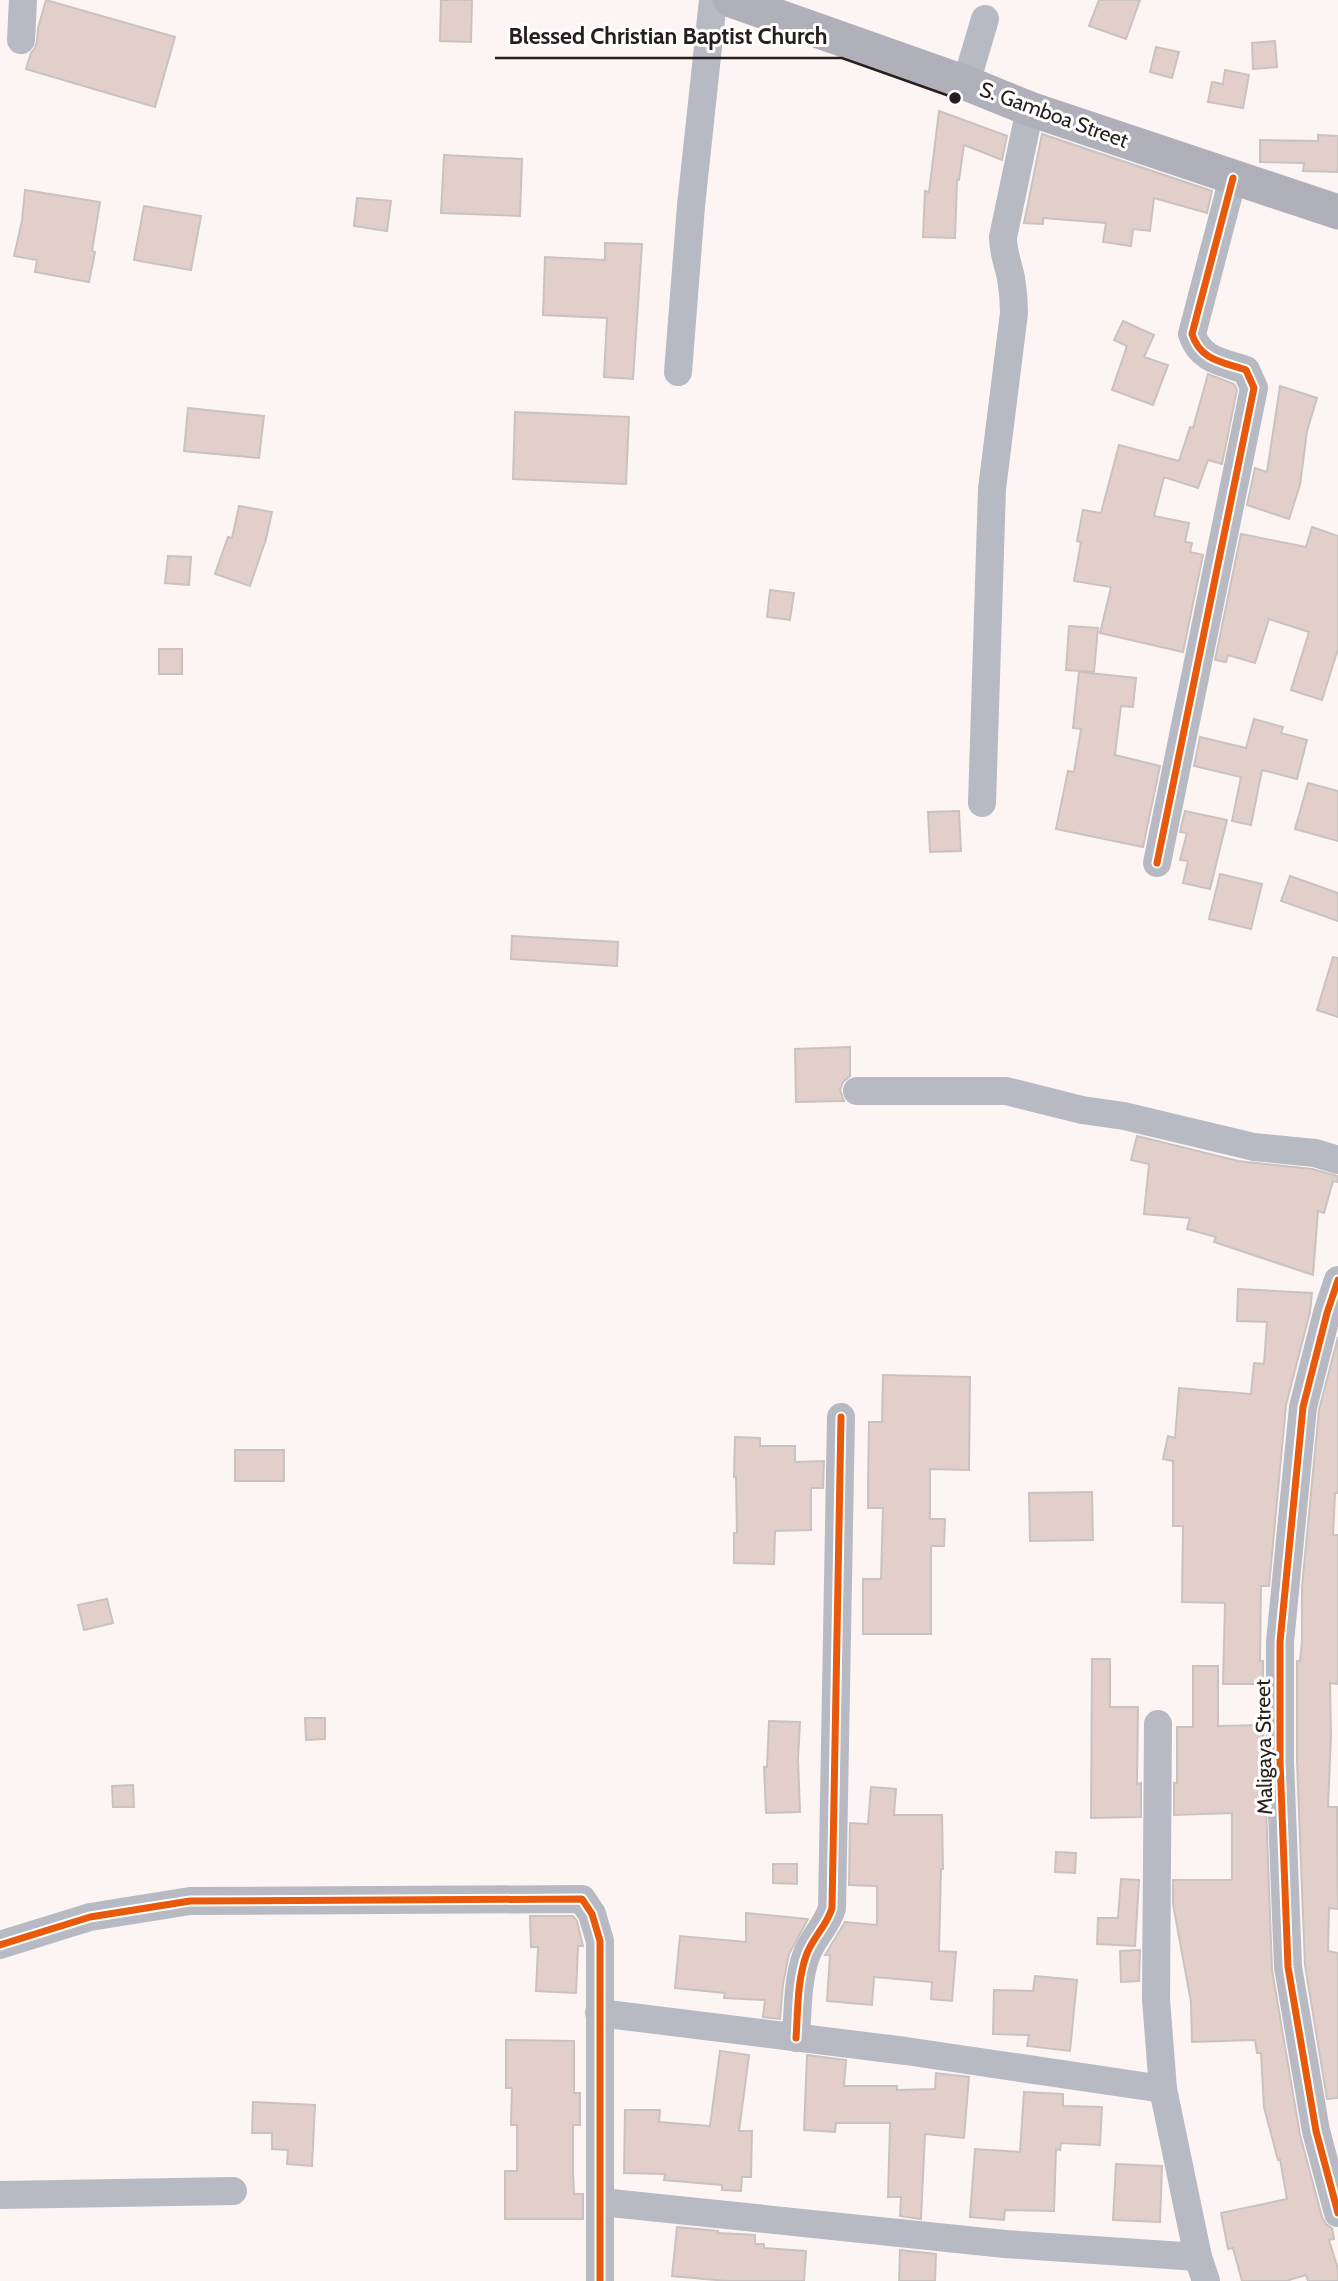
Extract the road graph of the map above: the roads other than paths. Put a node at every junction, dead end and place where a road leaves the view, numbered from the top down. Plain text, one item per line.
1 (23, 0) edge
2 (713, 0) edge
3 (731, 0) edge
4 (985, 19) dead end
5 (21, 40) dead end
6 (966, 83) junction
7 (1030, 109) junction
8 (1233, 178) junction
9 (1338, 212) edge
10 (678, 372) dead end
11 (982, 803) dead end
12 (1157, 863) dead end
13 (857, 1091) dead end
14 (1338, 1160) edge
15 (1338, 1280) edge
16 (841, 1417) dead end
17 (1157, 1724) dead end
18 (0, 1945) edge
19 (599, 2014) junction
20 (796, 2038) junction
21 (1163, 2089) junction
22 (233, 2191) dead end
23 (0, 2195) edge
24 (601, 2202) junction
25 (1338, 2213) edge
26 (1202, 2269) edge
27 (600, 2281) edge

1 - 5 street
2 - 10 street
3 - 6 main road, S. Gamboa Street
4 - 6 street
6 - 7 main road, S. Gamboa Street
7 - 8 main road, S. Gamboa Street
7 - 11 street
8 - 9 main road, S. Gamboa Street
8 - 12 street
13 - 14 street
15 - 25 street, Maligaya Street
16 - 20 street
17 - 21 street
18 - 19 street
19 - 20 street
19 - 24 street
20 - 21 street
21 - 26 street
22 - 23 street
24 - 26 street
24 - 27 street

